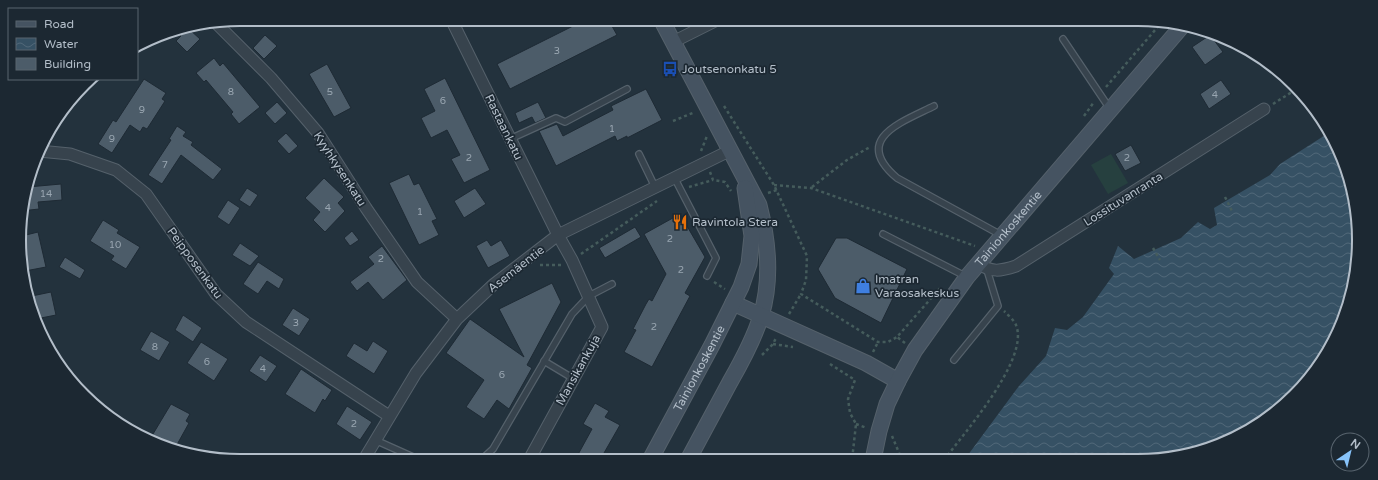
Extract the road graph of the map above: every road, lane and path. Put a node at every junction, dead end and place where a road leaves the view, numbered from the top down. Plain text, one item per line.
1 (454, 26) edge
2 (665, 26) edge
3 (705, 26) edge
4 (220, 27) edge
5 (1179, 30) edge
6 (1063, 39) dead end
7 (673, 42) junction
8 (627, 90) dead end
9 (1292, 92) edge
10 (720, 100) dead end
11 (934, 106) dead end
12 (1110, 109) junction
13 (1264, 109) joint
14 (510, 140) junction
15 (880, 141) junction
16 (731, 150) junction
17 (45, 152) edge
18 (639, 154) dead end
19 (740, 165) junction
20 (674, 177) junction
21 (713, 180) dead end
22 (774, 184) junction
23 (655, 187) junction
24 (811, 188) junction
25 (681, 190) junction
26 (1225, 197) dead end
27 (659, 200) dead end
28 (1232, 211) dead end
29 (883, 234) dead end
30 (558, 235) junction
31 (1002, 235) junction
32 (976, 247) dead end
33 (1153, 248) dead end
34 (572, 260) junction
35 (1160, 260) dead end
36 (519, 266) junction
37 (982, 267) junction
38 (707, 276) joint
39 (967, 277) junction
40 (612, 284) dead end
41 (588, 296) junction
42 (730, 297) junction
43 (998, 306) junction
44 (761, 316) junction
45 (457, 319) junction
46 (896, 337) dead end
47 (774, 344) dead end
48 (797, 347) dead end
49 (824, 360) dead end
50 (954, 360) dead end
51 (544, 361) junction
52 (574, 378) junction
53 (898, 381) junction
54 (389, 416) junction
55 (894, 429) dead end
56 (374, 440) junction
57 (367, 454) edge
58 (406, 454) edge
59 (487, 454) edge
60 (532, 454) edge
61 (653, 454) edge
62 (691, 454) edge
63 (853, 454) edge
64 (874, 454) edge
65 (900, 454) edge
66 (948, 454) edge

1 - 14 street, Rastaankatu
2 - 7 main road
3 - 7 street
4 - 45 street, Kyyhkysenkatu
5 - 12 main road, Tainionkoskentie
6 - 12 lane
7 - 16 main road
8 - 14 lane
9 - 13 path
10 - 22 path
11 - 15 lane
12 - 31 main road, Tainionkoskentie
13 - 37 street, Lossituvanranta
14 - 30 street, Rastaankatu
15 - 24 path
15 - 31 lane
16 - 19 main road
16 - 20 street, Asemäentie
17 - 54 street, Peipposenkatu
18 - 23 lane
19 - 42 main road, Tainionkoskentie
19 - 44 main road
20 - 23 street, Asemäentie
20 - 25 lane
21 - 25 path
22 - 24 path
22 - 46 path
23 - 30 street, Asemäentie
24 - 32 path
25 - 38 lane
26 - 28 path
27 - 34 path
29 - 39 lane
30 - 34 street, Mansikankuja
30 - 36 street, Asemäentie
31 - 37 main road, Tainionkoskentie
33 - 35 path
34 - 36 path
34 - 41 street, Mansikankuja
36 - 45 street, Asemäentie
37 - 39 main road, Tainionkoskentie
37 - 43 lane
38 - 42 path
39 - 53 main road, Tainionkoskentie
40 - 41 lane
41 - 51 lane
41 - 52 street, Mansikankuja
42 - 44 main road
42 - 61 main road, Tainionkoskentie
43 - 50 lane
43 - 66 path
44 - 53 main road
44 - 62 main road
45 - 54 street, Asemäentie
47 - 48 path
49 - 63 path
51 - 52 lane
51 - 59 lane
52 - 60 street, Mansikankuja
53 - 64 main road, Tainionkoskentie
54 - 56 street, Asemäentie
55 - 65 path
56 - 57 street, Asemäentie
56 - 58 lane

